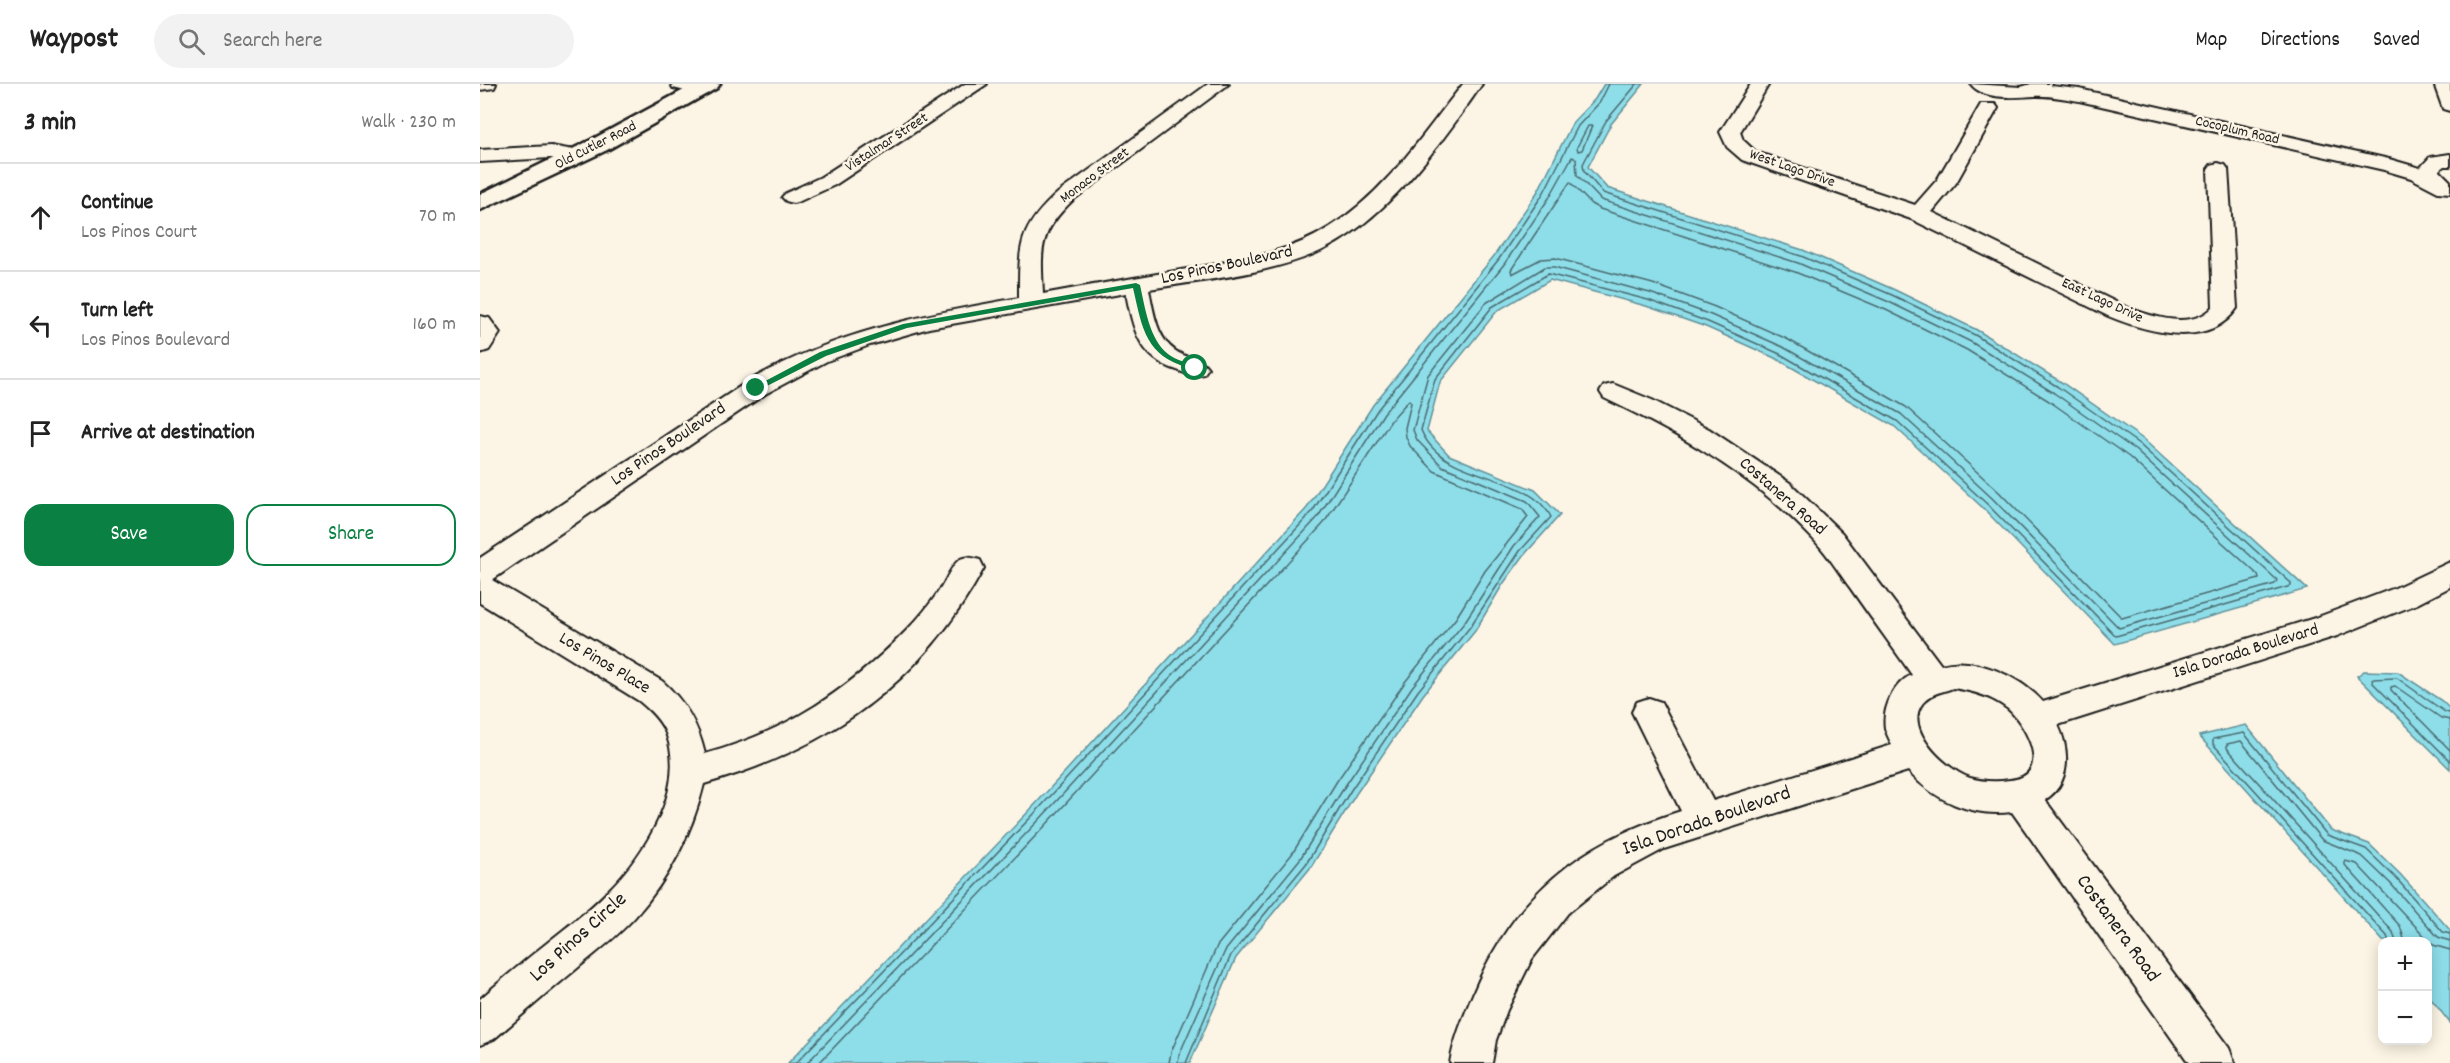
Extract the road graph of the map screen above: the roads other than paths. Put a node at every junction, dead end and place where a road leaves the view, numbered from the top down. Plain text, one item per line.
1 (480, 84) edge
2 (487, 84) edge
3 (680, 84) edge
4 (978, 84) edge
5 (1220, 84) edge
6 (1473, 84) edge
7 (1760, 84) edge
8 (1980, 84) edge
9 (2063, 84) edge
10 (2443, 84) edge
11 (706, 86) edge
12 (2031, 89) edge
13 (2450, 105) edge
14 (1988, 108) junction
15 (480, 156) edge
16 (578, 156) junction
17 (2218, 169) dead end
18 (2443, 174) edge
19 (793, 197) dead end
20 (480, 203) edge
21 (1918, 214) junction
22 (1136, 285) junction
23 (1031, 303) junction
24 (1195, 368) dead end
25 (1613, 392) dead end
26 (969, 568) dead end
27 (480, 573) edge
28 (2450, 573) edge
29 (480, 588) edge
30 (1932, 678) junction
31 (1649, 712) dead end
32 (2037, 718) junction
33 (1913, 754) junction
34 (690, 773) junction
35 (2020, 795) junction
36 (1704, 820) junction
37 (480, 1025) edge
38 (1470, 1063) edge
39 (2214, 1063) edge

1 - 2 street
3 - 11 street
4 - 19 street, Vistalmar Street
5 - 23 street, Monaco Street
6 - 22 street, Los Pinos Boulevard
7 - 21 street, West Lago Drive
8 - 12 street, Cocoplum Road
8 - 14 street
9 - 18 street, Cocoplum Road
10 - 13 street
11 - 16 main road, Old Cutler Road
12 - 14 street
12 - 18 street, Cocoplum Road
14 - 21 street
15 - 16 street
16 - 20 main road, Old Cutler Road
17 - 21 street, East Lago Drive
22 - 23 street, Los Pinos Boulevard
22 - 24 street
23 - 27 street, Los Pinos Boulevard
25 - 30 street, Costanera Road
26 - 34 street
28 - 32 street, Isla Dorada Boulevard
29 - 34 street, Los Pinos Place
30 - 32 street
30 - 33 street
31 - 36 street
32 - 35 street
33 - 35 street
33 - 36 street, Isla Dorada Boulevard
34 - 37 street, Los Pinos Circle
35 - 39 street, Costanera Road
36 - 38 street, Isla Dorada Boulevard

